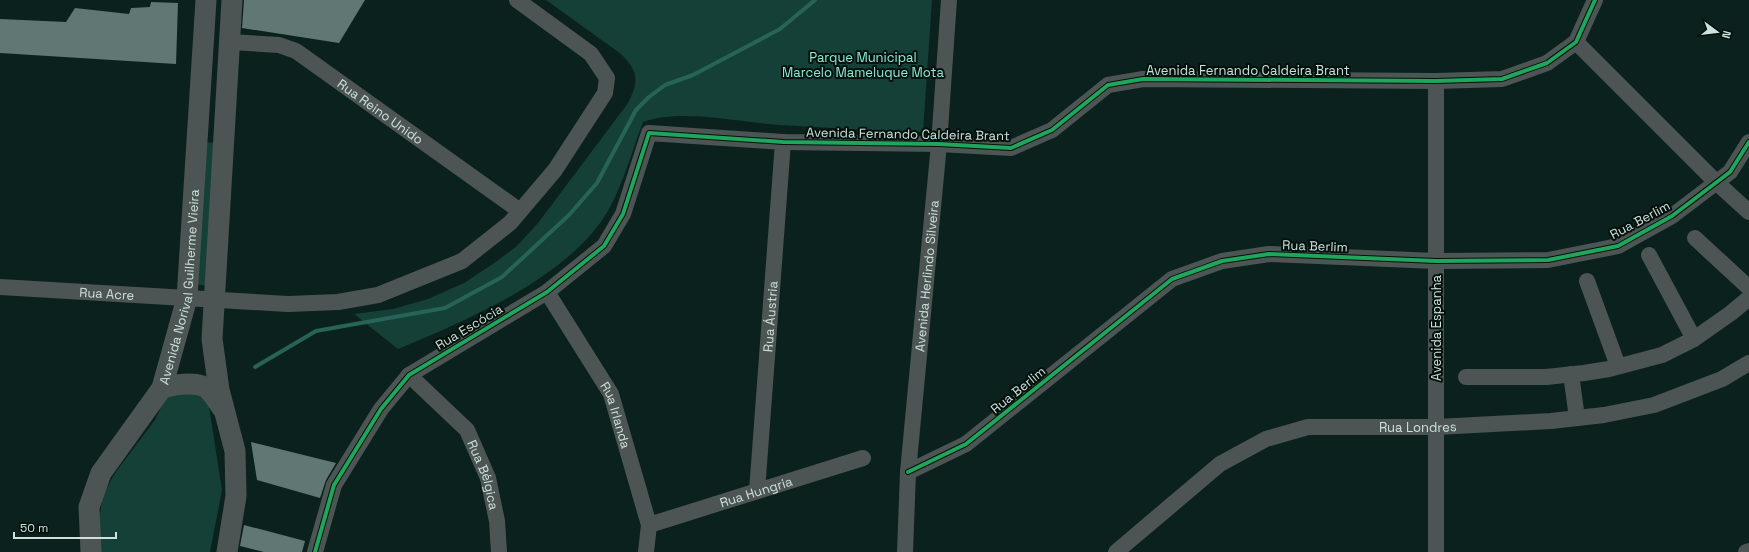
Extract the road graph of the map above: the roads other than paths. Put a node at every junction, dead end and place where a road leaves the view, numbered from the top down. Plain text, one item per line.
1 (206, 0) edge
2 (232, 0) edge
3 (517, 0) edge
4 (949, 0) edge
5 (1595, 0) edge
6 (230, 42) junction
7 (1576, 42) junction
8 (1436, 81) junction
9 (649, 133) joint
10 (783, 142) junction
11 (1749, 142) edge
12 (939, 144) junction
13 (1716, 182) junction
14 (520, 211) junction
15 (1749, 212) edge
16 (1695, 238) dead end
17 (1650, 255) dead end
18 (1436, 261) junction
19 (1587, 282) dead end
20 (0, 287) edge
21 (1749, 288) edge
22 (547, 292) junction
23 (187, 298) junction
24 (1749, 298) edge
25 (214, 301) junction
26 (1694, 339) junction
27 (1749, 363) edge
28 (1618, 366) junction
29 (1571, 374) junction
30 (409, 375) junction
31 (1466, 377) dead end
32 (162, 388) junction
33 (225, 412) junction
34 (1577, 418) junction
35 (1437, 427) junction
36 (863, 458) dead end
37 (908, 472) junction
38 (758, 491) junction
39 (649, 525) junction
40 (91, 552) edge
41 (227, 552) edge
42 (315, 552) edge
43 (499, 552) edge
44 (646, 552) edge
45 (906, 552) edge
46 (1116, 552) edge
47 (1436, 552) edge

1 - 23 street, Avenida Norival Guilherme Vieira
2 - 6 street
3 - 14 street, Rua Acre
4 - 12 street, Avenida Herlindo Silveira
5 - 7 street
6 - 14 street, Rua Reino Unido
6 - 25 street
7 - 8 street, Avenida Fernando Caldeira Brant
7 - 13 street
8 - 12 street, Avenida Fernando Caldeira Brant
8 - 18 street, Avenida Espanha
9 - 10 street, Avenida Fernando Caldeira Brant
9 - 22 street, Rua Escócia
10 - 12 street, Avenida Fernando Caldeira Brant
10 - 38 street, Rua Áustria
11 - 13 street, Rua Berlim
12 - 37 street, Avenida Herlindo Silveira
13 - 15 street
13 - 18 street, Rua Berlim
14 - 25 street, Rua Acre
16 - 21 street
17 - 26 street
18 - 35 street, Avenida Espanha
18 - 37 street, Rua Berlim
19 - 28 street
20 - 23 street, Rua Acre
22 - 30 street, Rua Escócia
22 - 39 street, Rua Irlanda
23 - 25 street, Rua Acre
23 - 32 street, Avenida Norival Guilherme Vieira
24 - 26 street
25 - 33 street
26 - 28 street
27 - 34 street, Rua Londres
28 - 29 street
29 - 31 street
29 - 34 street
30 - 42 street, Rua Escócia
30 - 43 street, Rua Bélgica
32 - 33 street
32 - 40 street, Avenida Norival Guilherme Vieira
33 - 41 street
34 - 35 street, Rua Londres
35 - 46 street, Rua Londres
35 - 47 street, Avenida Espanha
36 - 38 street, Rua Hungria
37 - 45 street, Avenida Herlindo Silveira
38 - 39 street, Rua Hungria
39 - 44 street, Rua Irlanda

